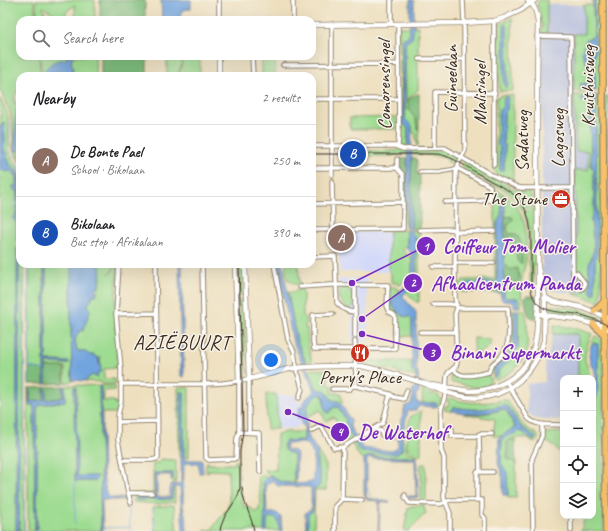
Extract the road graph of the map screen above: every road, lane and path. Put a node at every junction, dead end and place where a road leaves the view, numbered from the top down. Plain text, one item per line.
1 (219, 0) edge
2 (293, 0) edge
3 (391, 0) edge
4 (463, 0) edge
5 (604, 0) edge
6 (530, 2) edge
7 (219, 16) edge
8 (293, 16) edge
9 (494, 21) junction
10 (464, 23) junction
11 (332, 24) junction
12 (390, 24) junction
13 (398, 24) junction
14 (316, 25) edge
15 (537, 36) junction
16 (419, 59) dead end
17 (464, 59) junction
18 (219, 60) edge
19 (252, 60) edge
20 (332, 64) junction
21 (398, 64) junction
22 (283, 65) dead end
23 (219, 72) edge
24 (253, 72) edge
25 (465, 92) junction
26 (495, 93) junction
27 (316, 99) edge
28 (332, 99) junction
29 (399, 99) junction
30 (316, 146) edge
31 (332, 146) junction
32 (398, 146) junction
33 (435, 148) junction
34 (461, 157) junction
35 (397, 159) dead end
36 (494, 165) dead end
37 (316, 168) edge
38 (332, 168) junction
39 (397, 168) junction
40 (457, 168) junction
41 (420, 172) dead end
42 (332, 176) dead end
43 (332, 181) dead end
44 (538, 188) junction
45 (572, 188) junction
46 (403, 202) junction
47 (445, 202) dead end
48 (456, 202) junction
49 (316, 204) edge
50 (332, 204) junction
51 (316, 230) edge
52 (333, 230) junction
53 (420, 230) dead end
54 (455, 230) junction
55 (494, 231) dead end
56 (334, 242) dead end
57 (316, 257) edge
58 (494, 264) dead end
59 (455, 265) junction
60 (433, 267) dead end
61 (119, 268) edge
62 (156, 268) edge
63 (202, 268) edge
64 (235, 268) edge
65 (245, 268) edge
66 (275, 268) edge
67 (538, 268) junction
68 (573, 273) junction
69 (337, 286) junction
70 (355, 286) junction
71 (300, 287) dead end
72 (544, 297) junction
73 (605, 300) junction
74 (554, 302) junction
75 (433, 304) dead end
76 (457, 306) junction
77 (544, 306) junction
78 (594, 311) junction
79 (355, 312) junction
80 (537, 312) junction
81 (156, 313) junction
82 (116, 314) junction
83 (333, 314) dead end
84 (544, 315) junction
85 (552, 315) junction
86 (606, 317) edge
87 (544, 324) junction
88 (593, 324) joint
89 (606, 330) edge
90 (420, 332) dead end
91 (456, 332) junction
92 (355, 336) dead end
93 (355, 341) dead end
94 (356, 349) junction
95 (355, 366) junction
96 (297, 368) junction
97 (454, 369) junction
98 (248, 378) junction
99 (239, 381) junction
100 (506, 381) junction
101 (121, 384) junction
102 (158, 384) junction
103 (205, 384) junction
104 (356, 386) junction
105 (510, 388) junction
106 (332, 389) dead end
107 (407, 390) dead end
108 (446, 390) junction
109 (390, 394) junction
110 (299, 398) dead end
111 (118, 422) junction
112 (158, 422) junction
113 (383, 423) junction
114 (560, 424) edge
115 (542, 425) junction
116 (373, 429) junction
117 (441, 429) junction
118 (311, 431) dead end
119 (381, 431) junction
120 (239, 432) junction
121 (249, 432) junction
122 (492, 434) dead end
123 (479, 436) junction
124 (392, 437) dead end
125 (343, 447) junction
126 (122, 460) junction
127 (260, 472) dead end
128 (480, 472) junction
129 (493, 472) dead end
130 (152, 493) dead end
131 (128, 494) junction
132 (405, 495) dead end
133 (342, 499) junction
134 (362, 500) dead end
135 (480, 500) junction
136 (445, 502) junction
137 (131, 503) dead end
138 (571, 519) edge
139 (335, 531) edge
140 (450, 531) edge
141 (485, 531) edge
142 (533, 531) edge
143 (571, 531) edge
144 (606, 531) edge

1 - 7 street
2 - 8 street
3 - 12 street
4 - 10 street, Guineelaan
5 - 73 main road, Kruithuisweg
6 - 9 street
6 - 15 street, Sadatweg
9 - 10 street
9 - 26 street, Malisingel
10 - 13 street
10 - 17 street, Guineelaan
11 - 12 street
11 - 14 street
11 - 20 street
12 - 13 street
13 - 21 street, Comorensingel
15 - 44 street, Sadatweg
15 - 45 street, Lagosweg
16 - 17 street
17 - 25 street, Guineelaan
18 - 23 street
19 - 24 street
20 - 21 street
20 - 22 street
20 - 28 street
21 - 29 street, Comorensingel
25 - 26 street
25 - 33 street
25 - 34 street, Guineelaan
26 - 36 street, Malisingel
27 - 28 street
28 - 29 street
28 - 31 street
29 - 32 street, Comorensingel
30 - 31 street
31 - 32 street
31 - 38 street
32 - 33 street
33 - 34 street
34 - 40 street, Guineelaan
34 - 44 street
35 - 39 street
37 - 38 street
38 - 39 street
38 - 42 street
39 - 46 street
40 - 41 street
40 - 48 street, Guineelaan
40 - 48 street
43 - 50 street
44 - 45 street
44 - 67 street, Sadatweg
45 - 68 street, Lagosweg
46 - 50 street
46 - 52 street
47 - 48 street
48 - 54 street, Guineelaan
49 - 50 street
50 - 52 street
51 - 52 street
52 - 56 street
53 - 54 street
54 - 55 street
54 - 59 street, Guineelaan
57 - 69 street
58 - 59 street
59 - 60 street
59 - 76 street, Guineelaan
61 - 82 street
62 - 81 street
63 - 103 street
64 - 99 street
65 - 98 street
66 - 96 street
67 - 72 street, Sadatweg
67 - 80 street, Sadatweg
68 - 68 street, Lagosweg
69 - 70 street
69 - 71 street
69 - 79 street
70 - 79 street
70 - 94 street
72 - 74 street
72 - 77 street, Sadatweg
73 - 78 main road
73 - 86 main road, Kruithuisweg
74 - 77 street
74 - 78 street
75 - 76 street
76 - 91 street, Guineelaan
76 - 97 street
77 - 80 street
77 - 84 street, Sadatweg
78 - 86 street
79 - 92 street
80 - 84 street
80 - 100 street, Sadatweg
81 - 82 street
81 - 102 street
82 - 101 street
83 - 94 street
84 - 85 street
84 - 87 street, Sadatweg
85 - 87 street
85 - 88 street
86 - 89 main road, Kruithuisweg
87 - 105 street, Sadatweg
88 - 89 main road
89 - 144 main road, Kruithuisweg
90 - 91 street
91 - 97 street, Guineelaan
93 - 94 street
94 - 95 street
95 - 96 street
95 - 104 street
95 - 108 street
96 - 98 street
96 - 110 street
97 - 108 street, Guineelaan
98 - 99 street
98 - 121 street
99 - 103 street
99 - 120 street
100 - 105 street
100 - 108 street, Sadatweg
101 - 102 street
101 - 111 street
102 - 103 street
102 - 112 street
103 - 120 street
104 - 106 street
104 - 109 street
105 - 108 street, Sadatweg
105 - 115 street
107 - 109 street
108 - 117 street, Guineelaan
109 - 113 street
111 - 112 street
111 - 126 street
112 - 126 street
113 - 116 street
113 - 119 street
114 - 115 street
115 - 142 street
116 - 119 street
116 - 125 street
117 - 123 street
117 - 136 street, Guineelaan
118 - 125 street
119 - 124 street
120 - 121 street
121 - 127 street
122 - 123 street
123 - 128 street
125 - 133 street
126 - 131 street
128 - 129 street
128 - 135 street
130 - 131 street
131 - 137 street
132 - 136 street
133 - 134 street
133 - 139 street
135 - 136 street
135 - 141 street
136 - 140 street, Guineelaan
138 - 143 street

